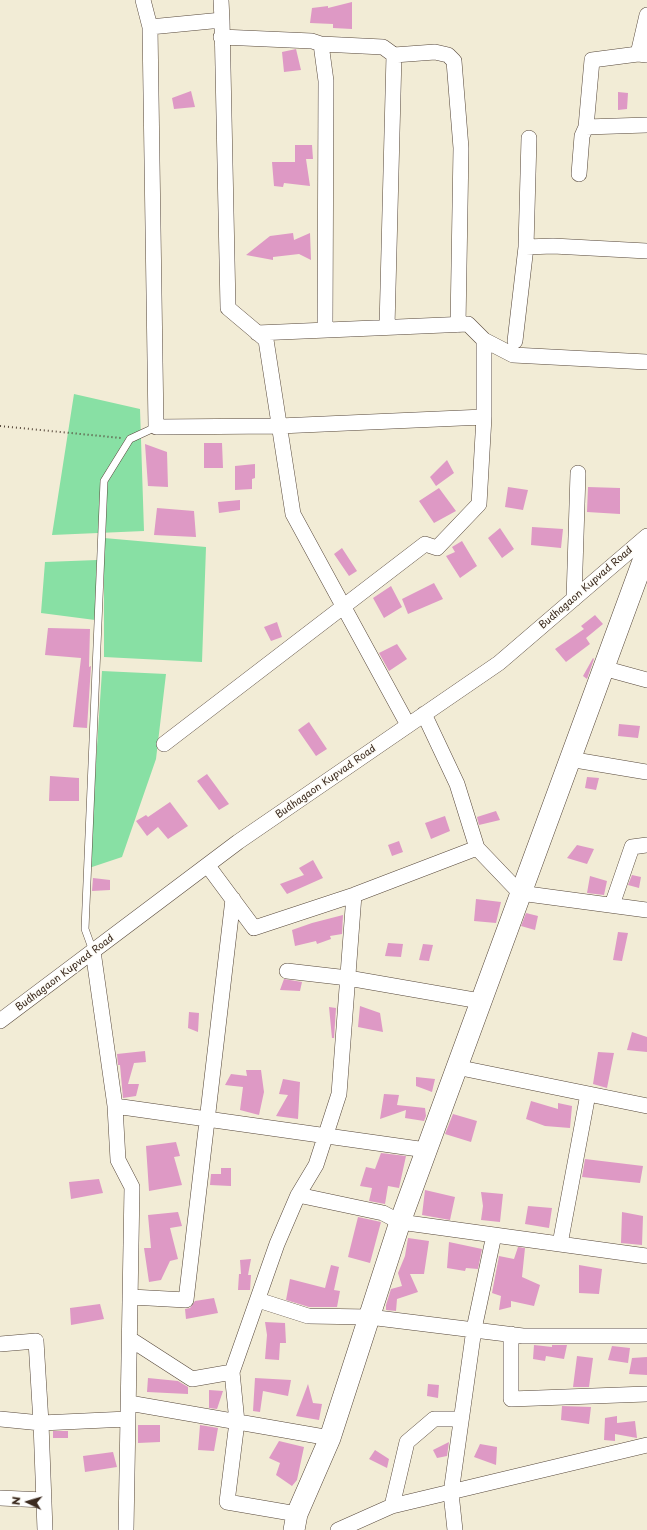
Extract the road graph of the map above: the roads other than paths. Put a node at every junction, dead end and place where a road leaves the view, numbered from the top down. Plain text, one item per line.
1 (143, 0) edge
2 (222, 0) edge
3 (647, 15) edge
4 (222, 20) junction
5 (150, 27) junction
6 (221, 36) junction
7 (321, 44) junction
8 (643, 54) edge
9 (394, 55) junction
10 (647, 125) edge
11 (586, 127) junction
12 (529, 138) dead end
13 (579, 174) dead end
14 (526, 247) junction
15 (647, 251) edge
16 (458, 325) junction
17 (387, 327) junction
18 (325, 330) junction
19 (257, 333) junction
20 (484, 340) junction
21 (515, 341) dead end
22 (647, 362) edge
23 (484, 417) junction
24 (280, 426) junction
25 (156, 427) junction
26 (578, 473) dead end
27 (647, 536) edge
28 (647, 550) edge
29 (574, 599) junction
30 (344, 606) junction
31 (603, 668) junction
32 (647, 680) edge
33 (424, 714) junction
34 (408, 725) junction
35 (164, 744) dead end
36 (569, 759) junction
37 (647, 772) edge
38 (647, 845) edge
39 (477, 848) junction
40 (208, 866) junction
41 (520, 893) junction
42 (354, 895) junction
43 (233, 899) junction
44 (612, 905) junction
45 (647, 910) edge
46 (93, 952) junction
47 (287, 971) dead end
48 (348, 978) junction
49 (480, 1001) junction
50 (0, 1021) edge
51 (456, 1067) junction
52 (588, 1094) junction
53 (115, 1106) junction
54 (647, 1106) edge
55 (207, 1119) junction
56 (326, 1136) junction
57 (426, 1150) junction
58 (298, 1195) junction
59 (400, 1222) junction
60 (494, 1235) junction
61 (560, 1244) junction
62 (647, 1256) edge
63 (131, 1297) junction
64 (258, 1300) junction
65 (369, 1317) junction
66 (474, 1329) junction
67 (511, 1334) junction
68 (647, 1336) edge
69 (130, 1339) junction
70 (0, 1344) edge
71 (232, 1372) junction
72 (647, 1394) edge
73 (129, 1404) junction
74 (0, 1419) edge
75 (128, 1419) junction
76 (461, 1419) junction
77 (237, 1422) junction
78 (41, 1423) junction
79 (330, 1438) junction
80 (647, 1445) edge
81 (451, 1493) junction
82 (0, 1498) edge
83 (44, 1500) junction
84 (392, 1506) junction
85 (296, 1522) edge
86 (45, 1530) edge
87 (126, 1530) edge
88 (338, 1530) edge
89 (455, 1530) edge

1 - 5 street
2 - 4 street
3 - 8 street
4 - 5 street
4 - 6 street
5 - 25 street
6 - 7 street
6 - 19 street
7 - 9 street
7 - 18 street
8 - 11 street
9 - 16 street
9 - 17 street
10 - 11 street
11 - 13 street
12 - 14 street
14 - 15 street
14 - 21 street
16 - 17 street
16 - 20 street
17 - 18 street
18 - 19 street
19 - 24 street
20 - 22 street
20 - 23 street
23 - 24 street
23 - 30 street
24 - 25 street
24 - 30 street
25 - 46 lane
26 - 29 street
27 - 29 street, Budhagaon Kupvad Road
28 - 31 street
29 - 33 street, Budhagaon Kupvad Road
30 - 34 street
30 - 35 street
31 - 32 street
31 - 36 street
33 - 34 street, Budhagaon Kupvad Road
33 - 39 street
34 - 40 street, Budhagaon Kupvad Road
36 - 37 street
36 - 41 street
38 - 44 street
39 - 41 street
39 - 42 street
40 - 43 street
40 - 46 street, Budhagaon Kupvad Road
41 - 44 street
41 - 49 street
42 - 43 street
42 - 48 street
43 - 55 street
44 - 45 street
46 - 50 street, Budhagaon Kupvad Road
46 - 53 street
47 - 48 street
48 - 49 street
48 - 56 street
49 - 51 street
51 - 52 street
51 - 57 street
52 - 54 street
52 - 61 street
53 - 55 street
53 - 63 street
55 - 56 street
55 - 63 street
56 - 57 street
56 - 58 street
57 - 59 street
58 - 59 street
58 - 64 street
59 - 60 street
59 - 65 street
60 - 61 street
60 - 66 street
61 - 62 street
63 - 69 street
64 - 65 street
64 - 71 street
65 - 66 street
65 - 79 street
66 - 67 street
66 - 76 street
67 - 68 street
67 - 72 street
69 - 71 street
69 - 73 street
70 - 78 street
71 - 77 street
73 - 75 street
73 - 77 street
74 - 78 street
75 - 78 street
75 - 87 street
76 - 81 street
76 - 84 street
77 - 79 street
77 - 85 street
78 - 83 street
79 - 85 street
80 - 81 street
81 - 84 street
81 - 89 street
82 - 83 street
83 - 86 street
84 - 88 street

